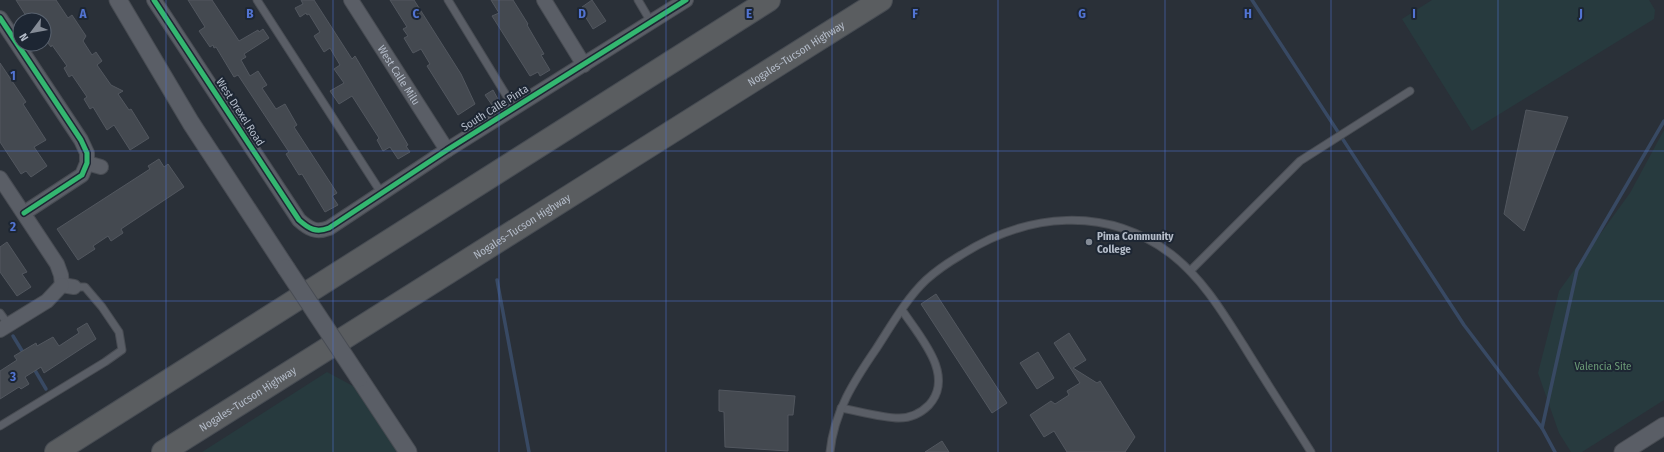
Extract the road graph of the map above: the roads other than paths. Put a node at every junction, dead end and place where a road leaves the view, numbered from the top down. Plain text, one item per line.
1 (118, 0) edge
2 (154, 0) edge
3 (257, 0) edge
4 (351, 0) edge
5 (448, 0) edge
6 (544, 0) edge
7 (638, 0) edge
8 (686, 0) edge
9 (769, 0) edge
10 (881, 0) edge
11 (0, 18) edge
12 (651, 22) junction
13 (584, 65) junction
14 (1410, 91) dead end
15 (514, 108) junction
16 (447, 150) junction
17 (87, 163) junction
18 (101, 167) dead end
19 (0, 178) edge
20 (382, 194) junction
21 (24, 213) junction
22 (314, 230) joint
23 (1190, 271) junction
24 (68, 286) junction
25 (902, 310) junction
26 (0, 313) edge
27 (4, 327) edge
28 (841, 408) junction
29 (0, 426) edge
30 (1664, 426) edge
31 (56, 452) edge
32 (163, 452) edge
33 (408, 452) edge
34 (830, 452) edge
35 (1311, 452) edge
36 (1623, 452) edge

1 - 33 street, bridge
2 - 22 street, West Drexel Road
3 - 20 lane
4 - 16 street, West Calle Milu
5 - 15 lane
6 - 13 street
7 - 12 lane
8 - 12 street, South Calle Pinta
9 - 31 highway
10 - 32 highway, Nogales–Tucson Highway
11 - 17 street
12 - 13 street, South Calle Pinta
13 - 15 street, South Calle Pinta
14 - 23 lane
15 - 16 street, South Calle Pinta
16 - 20 street, South Calle Pinta
17 - 18 street
17 - 21 street
19 - 21 street
20 - 22 street, South Calle Pinta
21 - 24 street
23 - 25 lane
23 - 35 lane
24 - 27 street
24 - 29 lane
25 - 28 lane
25 - 28 lane
26 - 27 lane
28 - 34 lane
30 - 36 street

